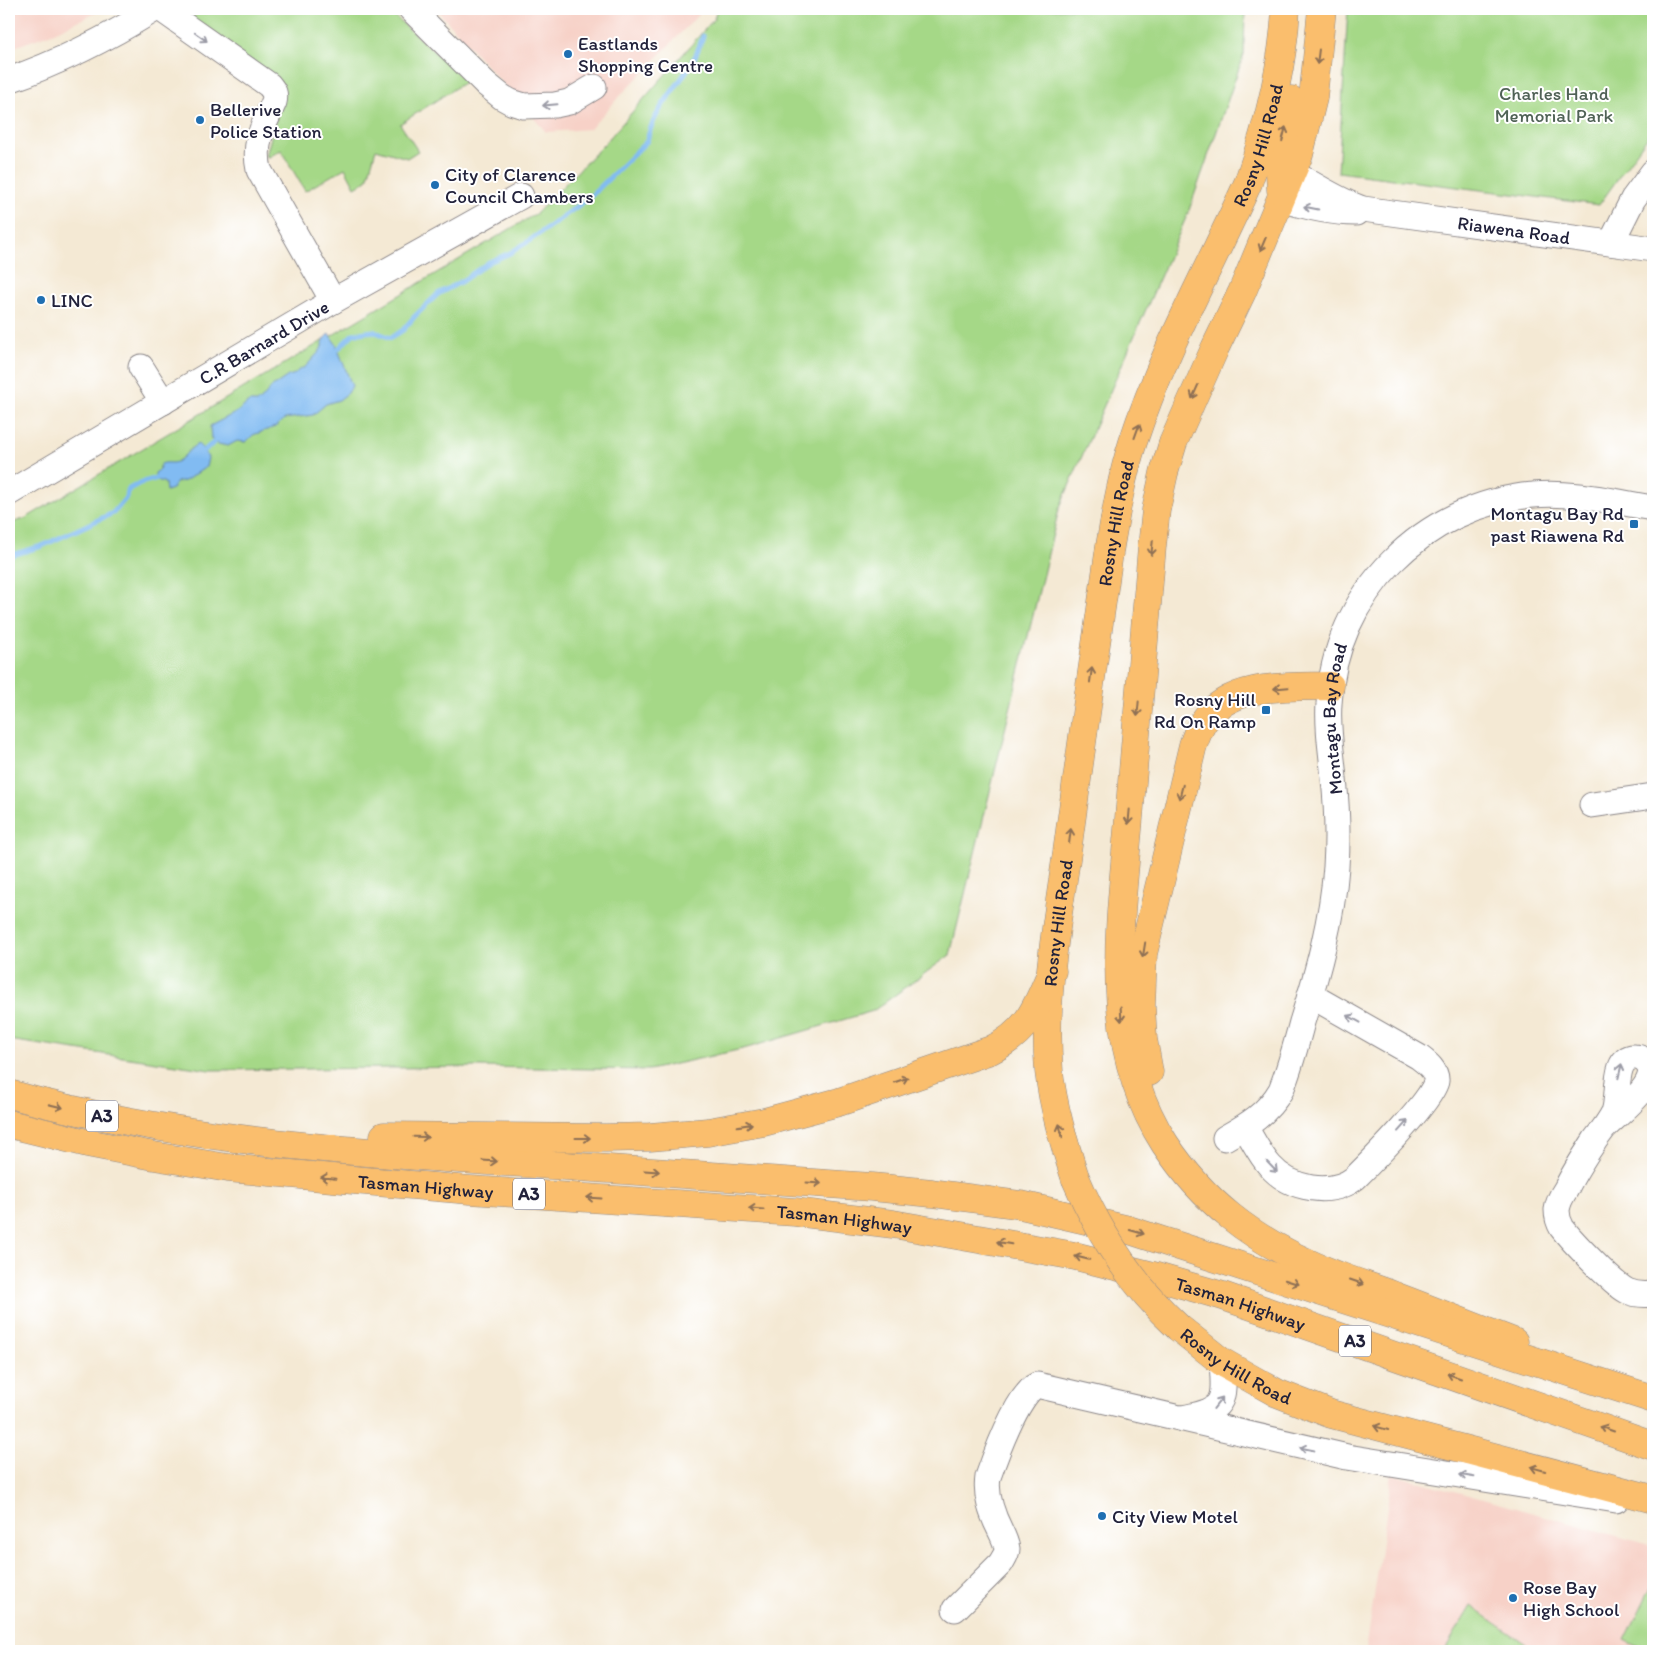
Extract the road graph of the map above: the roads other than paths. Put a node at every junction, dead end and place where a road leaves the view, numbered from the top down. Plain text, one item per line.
1 (155, 9) edge
2 (161, 9) edge
3 (410, 9) edge
4 (1286, 9) edge
5 (1299, 9) edge
6 (1322, 9) edge
7 (9, 80) edge
8 (594, 87) dead end
9 (1653, 172) edge
10 (1284, 184) junction
11 (1653, 184) edge
12 (521, 196) dead end
13 (1632, 246) edge
14 (334, 302) junction
15 (1171, 346) junction
16 (141, 367) dead end
17 (163, 402) junction
18 (9, 493) edge
19 (1653, 508) edge
20 (1330, 686) junction
21 (1653, 796) edge
22 (1592, 805) dead end
23 (1052, 972) junction
24 (1310, 995) junction
25 (9, 1094) edge
26 (9, 1124) edge
27 (1604, 1128) dead end
28 (197, 1133) junction
29 (1265, 1239) junction
30 (1653, 1294) edge
31 (1222, 1362) junction
32 (1582, 1376) junction
33 (1653, 1399) edge
34 (1179, 1418) junction
35 (1653, 1446) edge
36 (1653, 1499) edge
37 (1653, 1506) edge
38 (955, 1609) dead end

1 - 7 street
2 -> 14 street
8 -> 3 street
4 - 15 main road, Rosny Hill Road
10 -> 5 main road
6 -> 10 main road, Rosny Hill Road
9 - 13 street
10 - 13 street, Riawena Road
10 - 15 main road
10 -> 29 main road, Rosny Hill Road
11 - 13 street
12 - 14 street, C.R Barnard Drive
14 - 17 street, C.R Barnard Drive
23 -> 15 main road, Rosny Hill Road
16 - 17 street
17 - 18 street, C.R Barnard Drive
19 - 20 street, Montagu Bay Road
20 - 24 street, Montagu Bay Road
20 -> 29 main road
21 - 22 street
28 -> 23 main road
31 -> 23 main road, Rosny Hill Road, bridge
24 -> 24 street, Montagu Bay Road
25 -> 28 main road, Tasman Highway / A3
35 -> 26 main road, Tasman Highway / A3
27 - 30 street
28 -> 32 main road, Tasman Highway / A3
29 -> 32 main road, Tasman Highway / A3
34 -> 31 street
36 -> 31 main road, Rosny Hill Road
32 - 33 main road, Tasman Highway / A3
37 -> 34 street
34 - 38 street

